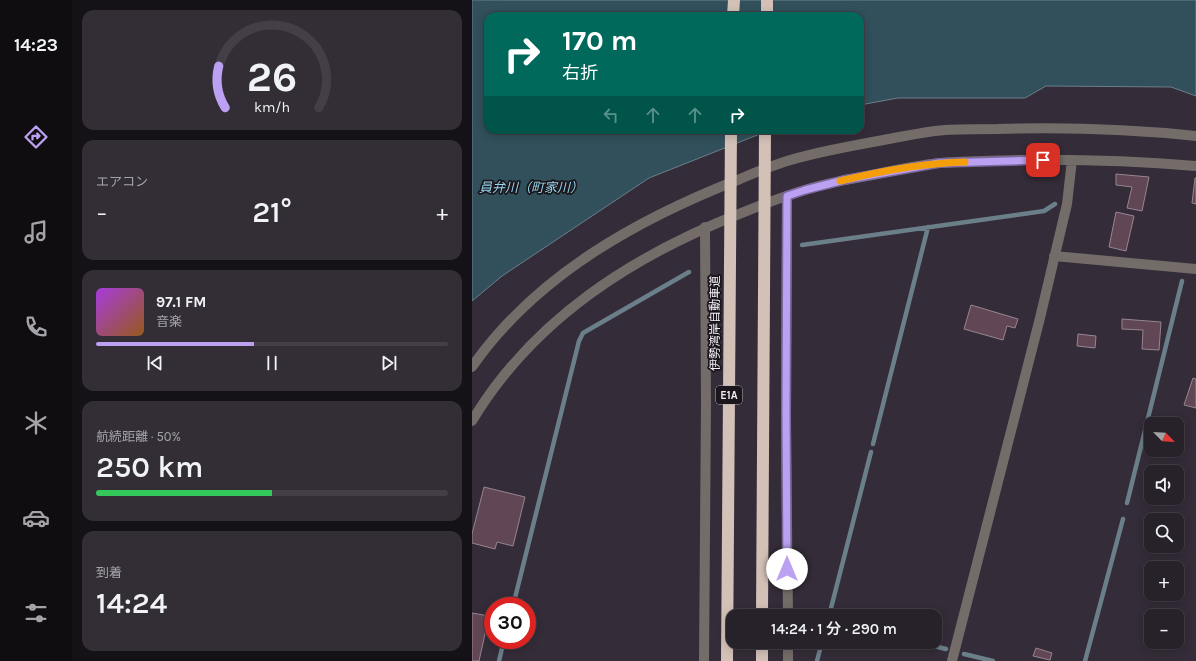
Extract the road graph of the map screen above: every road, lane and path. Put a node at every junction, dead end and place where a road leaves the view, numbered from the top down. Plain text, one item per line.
1 (734, 0) edge
2 (767, 0) edge
3 (733, 12) edge
4 (767, 12) edge
5 (731, 134) edge
6 (765, 134) edge
7 (1196, 136) edge
8 (1072, 160) junction
9 (1196, 166) edge
10 (787, 196) junction
11 (706, 227) junction
12 (1054, 256) junction
13 (1196, 269) edge
14 (472, 366) edge
15 (472, 421) edge
16 (762, 609) edge
17 (788, 609) edge
18 (762, 649) edge
19 (788, 649) edge
20 (704, 661) edge
21 (727, 661) edge
22 (762, 661) edge
23 (788, 661) edge
24 (952, 661) edge

1 - 3 highway
2 - 4 highway
5 - 21 highway, 伊勢湾岸自動車道 / E1A, bridge
6 - 16 highway, bridge
7 - 14 street
8 - 9 street
8 - 10 street
8 - 12 street
10 - 11 street
10 - 17 street
11 - 15 street
11 - 20 street
12 - 13 street
12 - 24 street
18 - 22 highway
19 - 23 street

